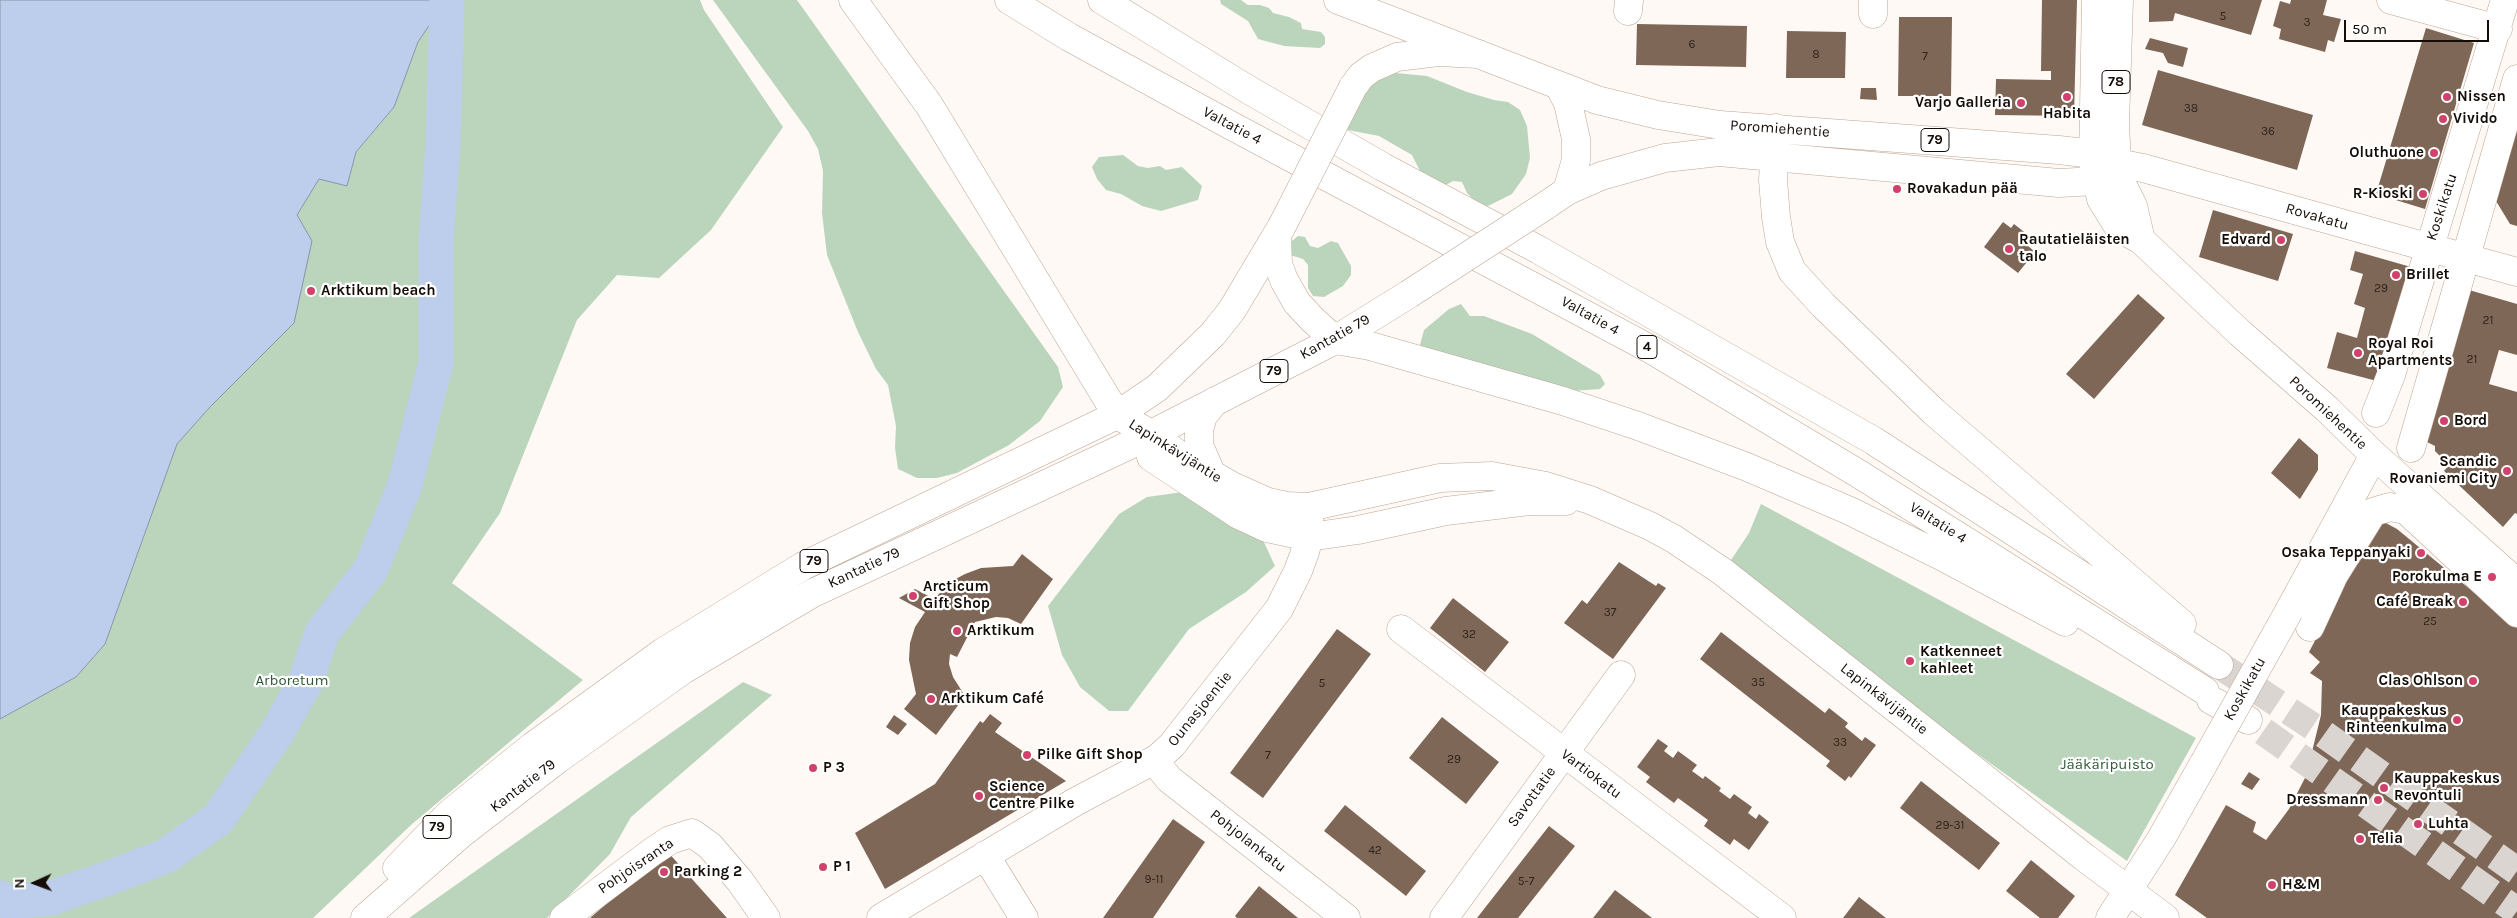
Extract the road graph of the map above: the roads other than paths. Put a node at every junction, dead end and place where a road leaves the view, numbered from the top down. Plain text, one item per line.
1 (853, 0) edge
2 (1009, 0) edge
3 (1102, 0) edge
4 (1338, 0) edge
5 (2096, 0) edge
6 (2119, 0) edge
7 (2391, 0) edge
8 (2505, 0) edge
9 (2498, 29) junction
10 (1478, 54) junction
11 (2517, 80) edge
12 (1559, 86) junction
13 (1776, 128) junction
14 (1775, 156) junction
15 (2105, 158) junction
16 (2096, 181) junction
17 (1568, 191) junction
18 (1280, 231) junction
19 (2141, 240) junction
20 (2429, 248) junction
21 (2467, 258) junction
22 (2517, 272) edge
23 (1409, 294) joint
24 (1335, 340) junction
25 (1215, 401) junction
26 (2376, 413) dead end
27 (1117, 415) junction
28 (1144, 438) junction
29 (2411, 448) dead end
30 (2374, 455) junction
31 (1210, 473) junction
32 (1590, 500) junction
33 (1309, 507) junction
34 (1309, 537) junction
35 (2517, 582) edge
36 (2517, 613) edge
37 (2299, 619) junction
38 (1401, 629) dead end
39 (1621, 675) dead end
40 (2206, 691) tunnel mouth
41 (2248, 720) tunnel mouth
42 (1564, 753) junction
43 (1154, 760) junction
44 (985, 855) junction
45 (2128, 889) junction
46 (349, 918) edge
47 (365, 918) edge
48 (564, 918) edge
49 (766, 918) edge
50 (880, 918) edge
51 (1024, 918) edge
52 (1346, 918) edge
53 (1444, 918) edge
54 (1782, 918) edge
55 (2110, 918) edge
56 (2165, 918) edge

1 - 27 main road, Lapinkävijäntie
2 - 40 main road, Valtatie 4 / 4
3 - 14 main road, Valtatie 4 / 4
4 - 10 main road, Poromiehentie
5 - 15 main road, 78
6 - 15 main road, 78
7 - 9 main road
8 - 9 main road, Koskikatu
9 - 20 main road, Koskikatu
10 - 12 main road, Poromiehentie / 79
10 - 18 main road, 79, bridge
11 - 21 main road
12 - 13 main road, Poromiehentie / 79
12 - 17 main road
13 - 14 main road
13 - 15 main road, Poromiehentie / 79
14 - 16 main road, Poromiehentie / 79
14 - 17 main road, Poromiehentie / 79
15 - 16 main road, Poromiehentie
15 - 19 main road
15 - 20 main road, Rovakatu
16 - 19 main road, Poromiehentie
17 - 23 main road, Poromiehentie / 79, bridge
18 - 24 main road
18 - 27 main road, Kantatie 79 / 79
19 - 30 main road, Poromiehentie
20 - 21 main road, Rovakatu
20 - 26 main road, Koskikatu
21 - 22 main road, Rovakatu
21 - 29 main road
23 - 24 main road, Kantatie 79 / 79
24 - 25 main road, Kantatie 79 / 79
24 - 41 main road
25 - 28 main road, Kantatie 79 / 79
25 - 31 main road
27 - 28 main road, Lapinkävijäntie
27 - 46 main road, Kantatie 79 / 79
28 - 31 main road, Lapinkävijäntie
28 - 34 main road, Lapinkävijäntie
28 - 47 main road, Kantatie 79 / 79
30 - 35 main road, Poromiehentie
30 - 37 main road, Koskikatu
31 - 33 main road, Lapinkävijäntie
32 - 33 main road, Lapinkävijäntie
32 - 34 main road, Lapinkävijäntie
32 - 45 main road, Lapinkävijäntie
33 - 34 main road, Ounasjoentie
34 - 43 main road, Ounasjoentie
36 - 37 main road, Koskikatu
37 - 45 main road, Koskikatu, bridge
38 - 42 main road, Vartiokatu
39 - 42 main road, Savottatie
42 - 53 main road, Savottatie
42 - 54 main road, Vartiokatu
43 - 44 main road, Ounasjoentie
43 - 52 main road, Pohjolankatu
44 - 50 main road, Ounasjoentie
44 - 51 main road
45 - 55 main road, Koskikatu
45 - 56 main road, Lapinkävijäntie
48 - 49 main road, Pohjoisranta

